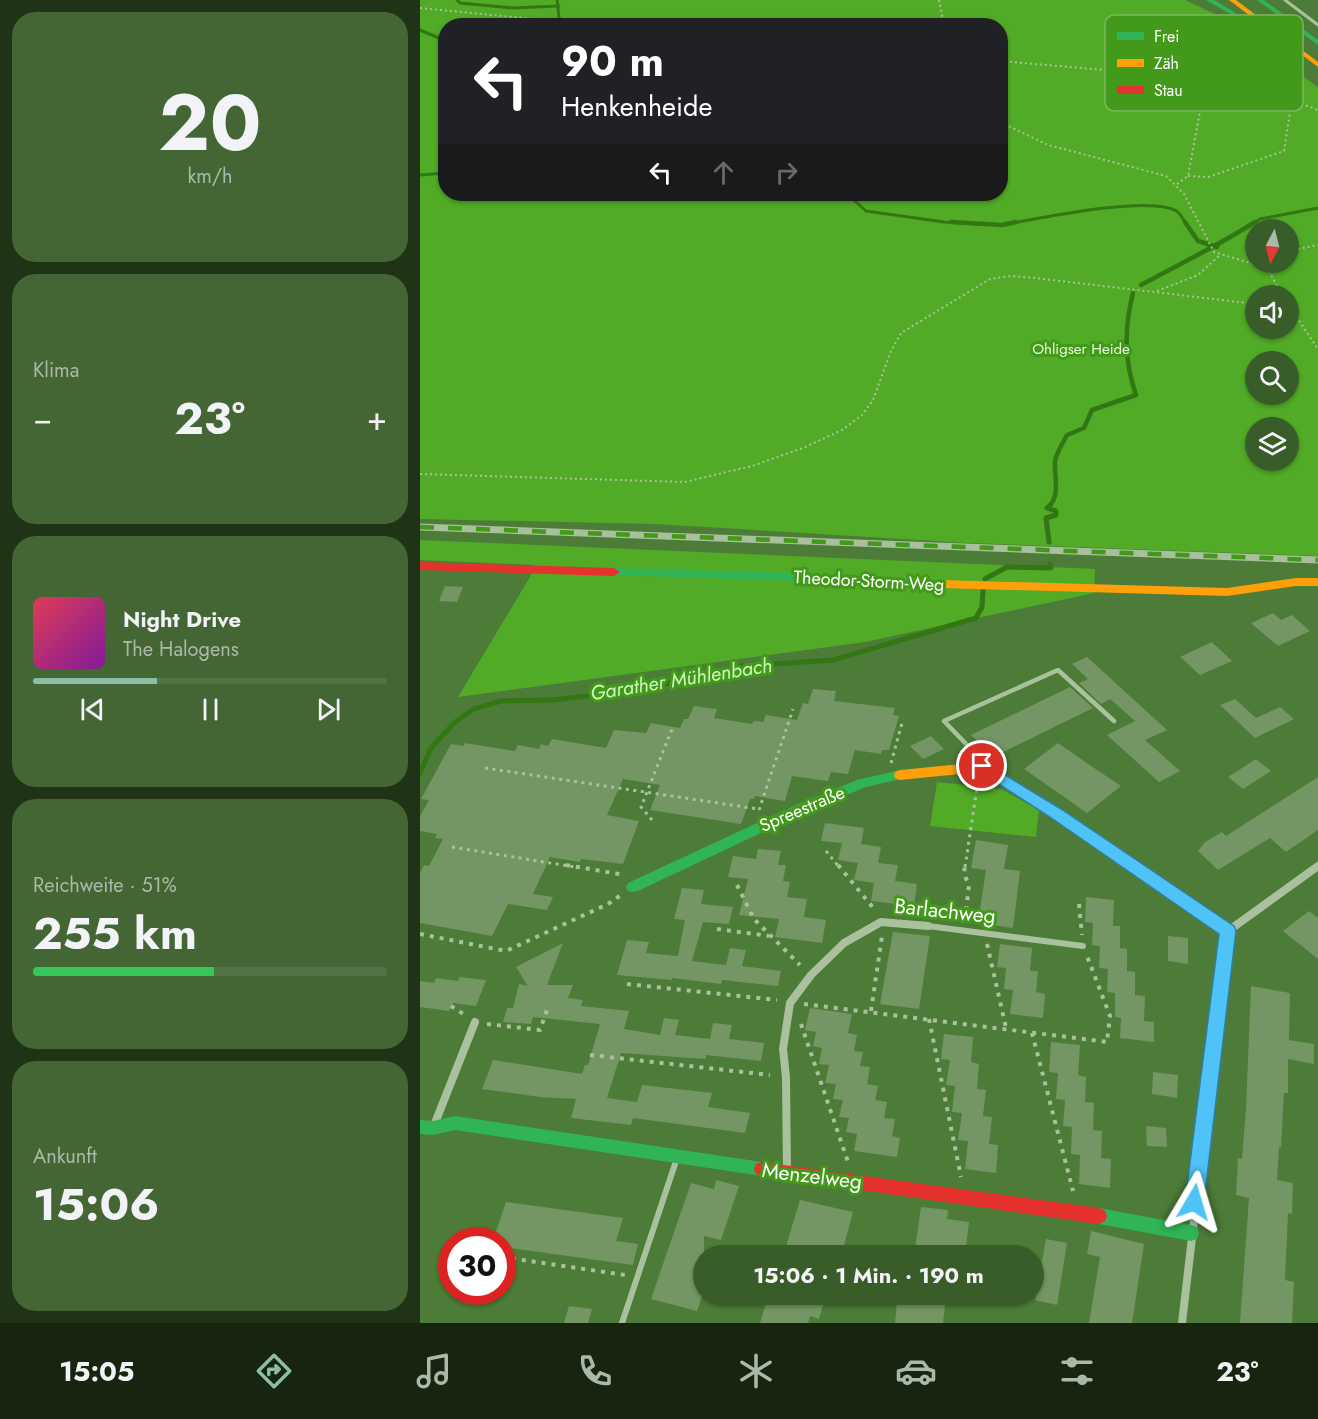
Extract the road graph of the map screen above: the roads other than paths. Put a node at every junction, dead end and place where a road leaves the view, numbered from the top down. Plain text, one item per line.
1 (1209, 0) edge
2 (1232, 0) edge
3 (1260, 0) edge
4 (1285, 0) edge
5 (1236, 15) edge
6 (1252, 15) edge
7 (1280, 15) edge
8 (1318, 25) edge
9 (1303, 32) edge
10 (1318, 43) edge
11 (1303, 54) edge
12 (1318, 65) edge
13 (420, 566) edge
14 (1318, 582) edge
15 (1114, 722) dead end
16 (982, 766) junction
17 (1318, 866) edge
18 (630, 881) road end
19 (928, 926) joint
20 (1228, 931) junction
21 (1083, 946) road end
22 (475, 1022) road end
23 (426, 1128) edge
24 (677, 1158) junction
25 (787, 1173) junction
26 (1191, 1233) junction
27 (622, 1323) edge
28 (1182, 1323) edge

1 - 5 main road
2 - 6 main road
3 - 7 main road
4 - 8 lane
9 - 10 main road
11 - 12 main road
13 - 14 main road, Theodor-Storm-Weg
15 - 16 lane
16 - 18 main road, Spreestraße
16 - 20 main road
17 - 20 street
19 - 21 lane, Barlachweg
19 - 25 street, Barlachweg
20 - 26 street
22 - 23 street, Menzelweg
23 - 24 main road, Menzelweg
24 - 25 main road, Menzelweg
24 - 27 lane
25 - 26 main road, Menzelweg
26 - 28 street

